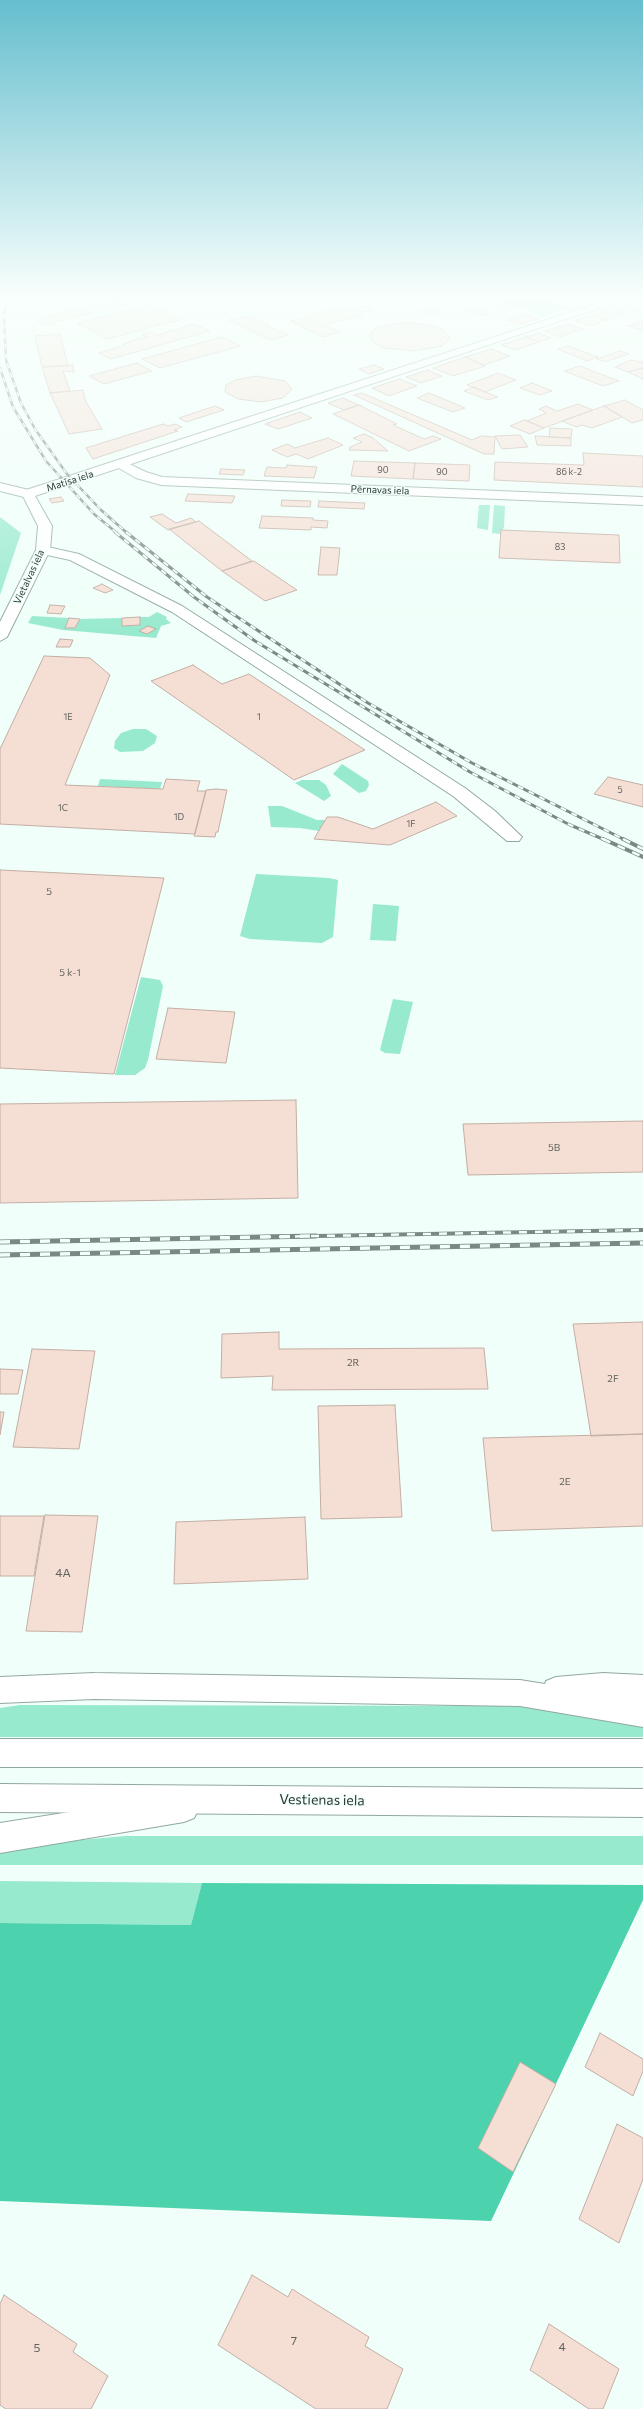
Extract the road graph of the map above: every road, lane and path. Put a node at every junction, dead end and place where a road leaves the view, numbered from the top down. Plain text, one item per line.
1 (295, 406) edge
2 (121, 464) junction
3 (0, 487) edge
4 (28, 494) junction
5 (643, 501) edge
6 (43, 550) junction
7 (0, 637) edge
8 (513, 837) dead end
9 (643, 1688) edge
10 (0, 1690) edge
11 (520, 1693) junction
12 (643, 1714) edge
13 (0, 1753) edge
14 (643, 1753) edge
15 (0, 1798) edge
16 (244, 1799) junction
17 (643, 1803) edge
18 (0, 1838) edge

1 - 2 street, Matīsa iela
2 - 4 street, Matīsa iela
2 - 5 street, Pērnavas iela
3 - 4 street
4 - 6 street, Vietalvas iela
6 - 7 street, Vietalvas iela
6 - 8 street
9 - 11 street
10 - 11 street
11 - 12 street
13 - 14 street
15 - 16 street, Vestienas iela
16 - 17 street, Vestienas iela
16 - 18 street

